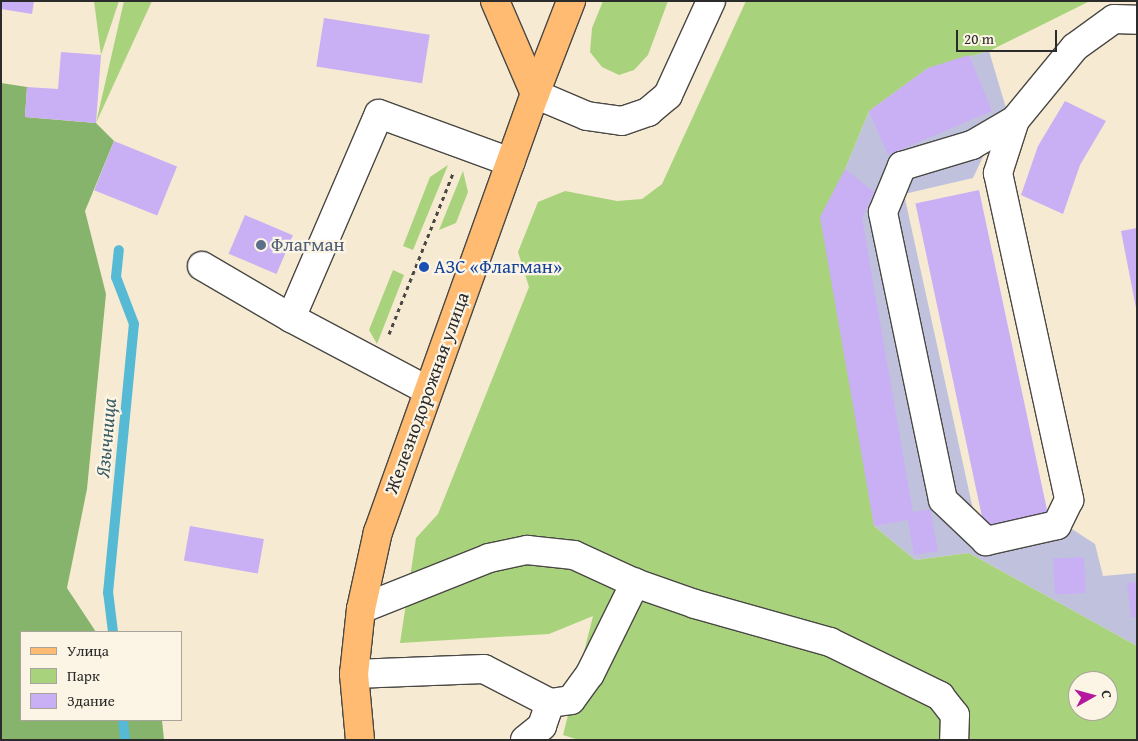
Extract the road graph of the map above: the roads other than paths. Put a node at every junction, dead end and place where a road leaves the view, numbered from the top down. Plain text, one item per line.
1 (495, 1) edge
2 (570, 1) edge
3 (711, 1) edge
4 (1137, 20) edge
5 (535, 94) junction
6 (1015, 120) junction
7 (510, 162) junction
8 (202, 266) dead end
9 (292, 318) junction
10 (427, 390) junction
11 (636, 584) junction
12 (361, 610) junction
13 (354, 674) junction
14 (550, 704) junction
15 (360, 740) edge
16 (525, 740) edge
17 (954, 740) edge

1 - 5 main road
2 - 5 main road, Железнодорожная улица
3 - 5 street
4 - 6 street
5 - 7 main road, Железнодорожная улица
6 - 6 street
7 - 9 street
7 - 10 main road, Железнодорожная улица
8 - 9 street
9 - 10 street
10 - 12 main road, Железнодорожная улица
11 - 12 street
11 - 14 street
11 - 17 street
12 - 13 main road, Железнодорожная улица
13 - 14 street
13 - 15 main road, Железнодорожная улица
14 - 16 street

